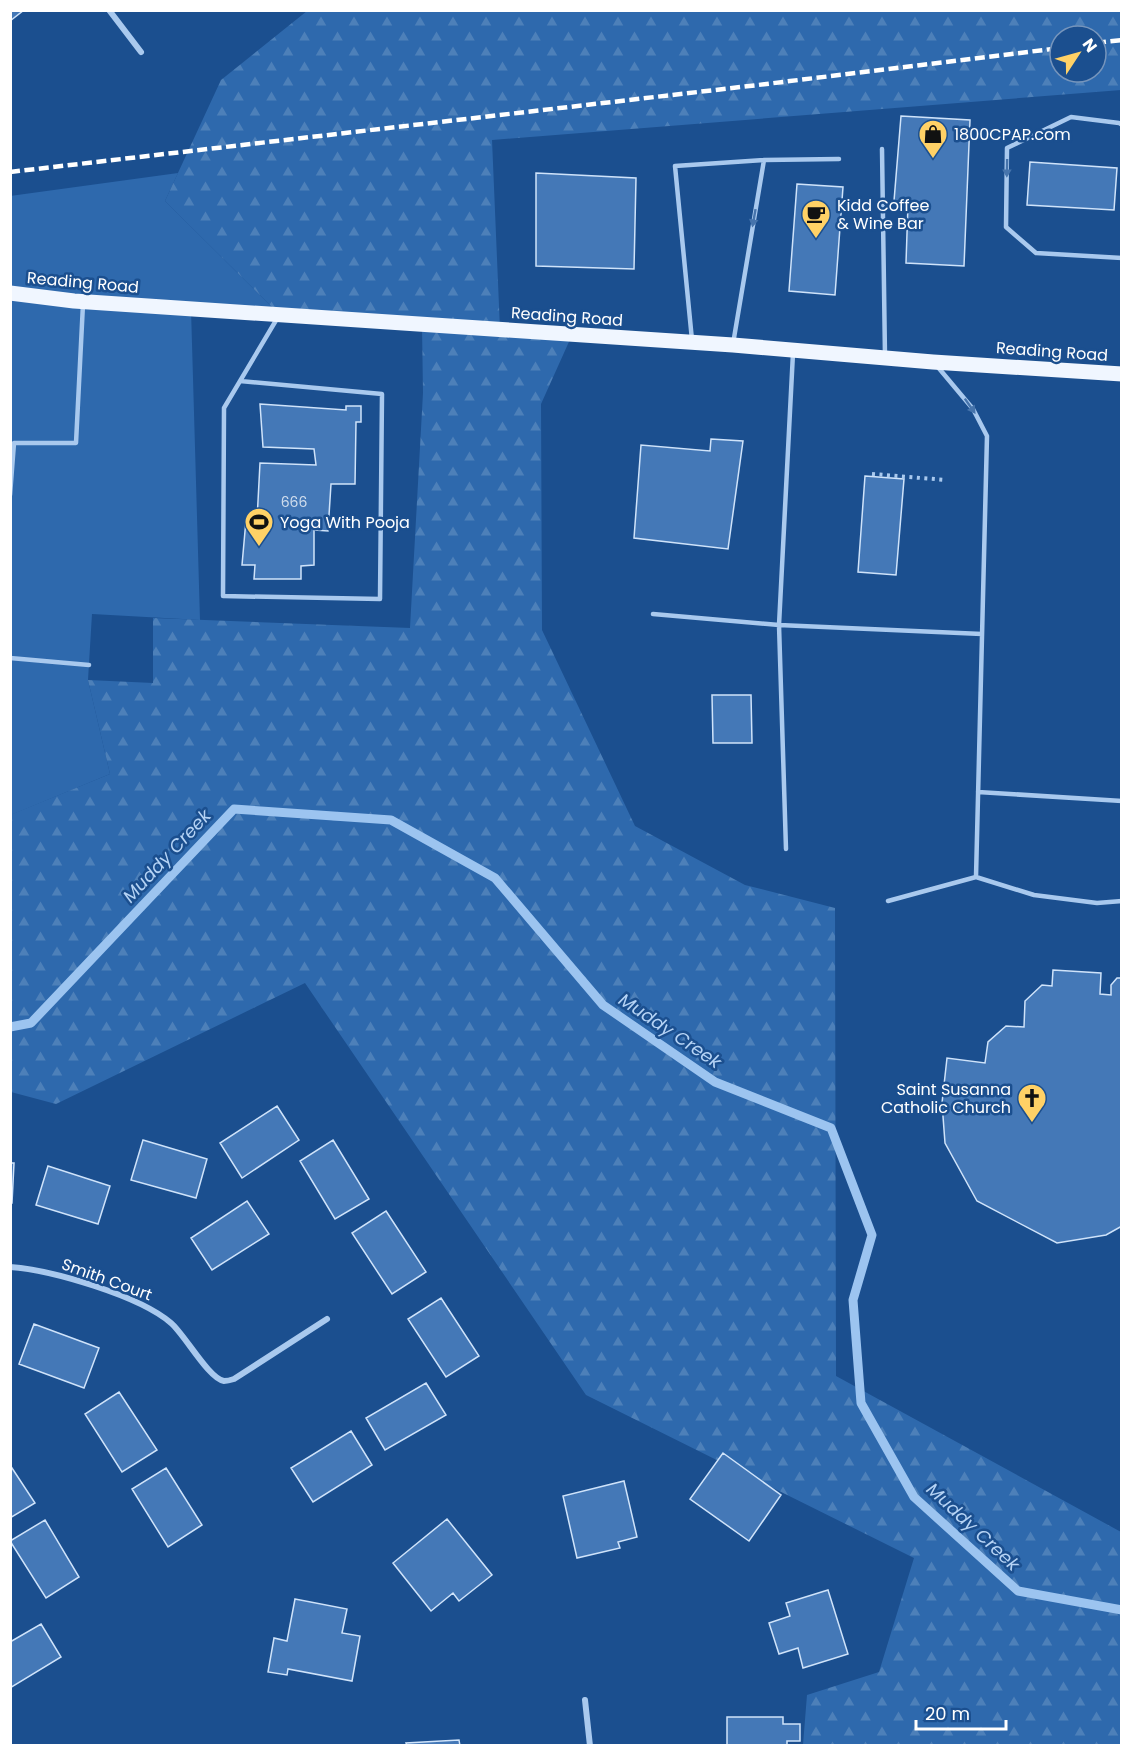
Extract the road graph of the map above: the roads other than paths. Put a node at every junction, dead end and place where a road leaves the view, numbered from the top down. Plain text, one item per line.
1 (109, 10) edge
2 (141, 52) dead end
3 (1122, 125) edge
4 (882, 149) dead end
5 (839, 159) dead end
6 (764, 160) junction
7 (1122, 258) edge
8 (10, 293) edge
9 (83, 301) junction
10 (280, 315) junction
11 (693, 343) junction
12 (733, 345) junction
13 (793, 350) junction
14 (885, 358) junction
15 (933, 362) junction
16 (1122, 374) edge
17 (240, 381) junction
18 (10, 495) edge
19 (653, 614) dead end
20 (779, 625) junction
21 (982, 634) junction
22 (10, 658) edge
23 (89, 665) dead end
24 (978, 792) junction
25 (1122, 801) edge
26 (786, 849) dead end
27 (976, 877) junction
28 (888, 901) dead end
29 (1122, 901) edge
30 (10, 1267) edge
31 (327, 1319) dead end
32 (585, 1700) dead end
33 (590, 1746) edge

1 - 2 street
3 -> 7 lane
4 - 14 lane
5 - 6 lane
6 - 11 lane
6 -> 12 lane
8 - 9 main road, Reading Road
9 - 10 main road, Reading Road
9 - 18 lane
10 - 11 main road, Reading Road
10 - 17 lane
11 - 12 main road, Reading Road
12 - 13 main road, Reading Road
13 - 14 main road, Reading Road
13 - 20 lane
14 - 15 main road, Reading Road
15 - 16 main road, Reading Road
15 -> 21 lane
17 - 17 lane
19 - 20 lane
20 - 21 lane
20 - 26 lane
21 - 24 lane
22 - 23 lane
24 - 25 lane
24 - 27 lane
27 - 28 lane
27 - 29 lane
30 - 31 street, Smith Court
32 - 33 street

